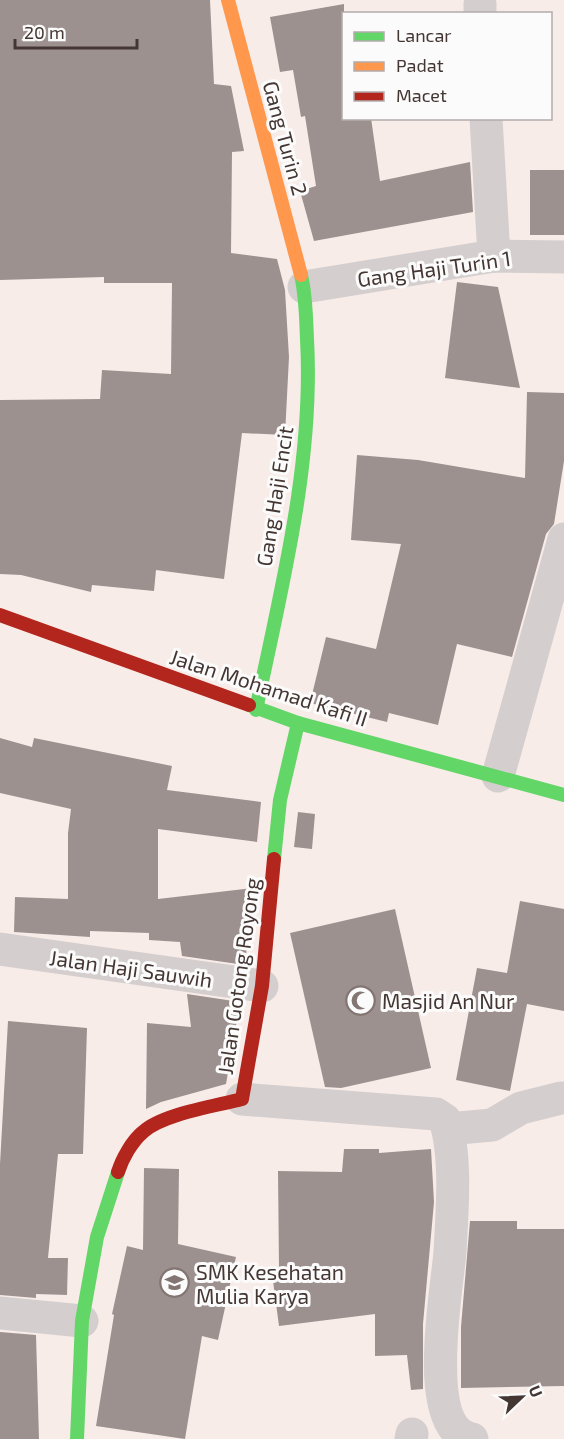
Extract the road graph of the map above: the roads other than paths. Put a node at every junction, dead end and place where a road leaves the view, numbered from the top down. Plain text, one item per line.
1 (228, 0) edge
2 (486, 120) edge
3 (494, 256) junction
4 (564, 257) edge
5 (304, 287) junction
6 (564, 539) edge
7 (0, 615) edge
8 (256, 710) junction
9 (298, 723) junction
10 (498, 776) junction
11 (564, 795) edge
12 (0, 950) edge
13 (262, 986) junction
14 (561, 1098) dead end
15 (242, 1099) junction
16 (448, 1129) junction
17 (0, 1313) edge
18 (82, 1321) junction
19 (77, 1439) edge
20 (472, 1439) edge

1 - 5 street, Gang Turin 2
2 - 3 street
3 - 4 street, Gang Haji Turin 1
3 - 5 street, Gang Haji Turin 1
5 - 8 street, Gang Haji Encit
6 - 10 street
7 - 8 street, Jalan Mohamad Kafi II
8 - 9 street, Jalan Mohamad Kafi II
9 - 10 street, Jalan Mohamad Kafi II
9 - 13 street, Jalan Gotong Royong
10 - 11 street, Jalan Mohamad Kafi II
12 - 13 street, Jalan Haji Sauwih
13 - 15 street, Jalan Gotong Royong
14 - 16 street
15 - 16 street
15 - 18 street, Jalan Gotong Royong
16 - 20 street
17 - 18 street
18 - 19 street, Jalan Gotong Royong

